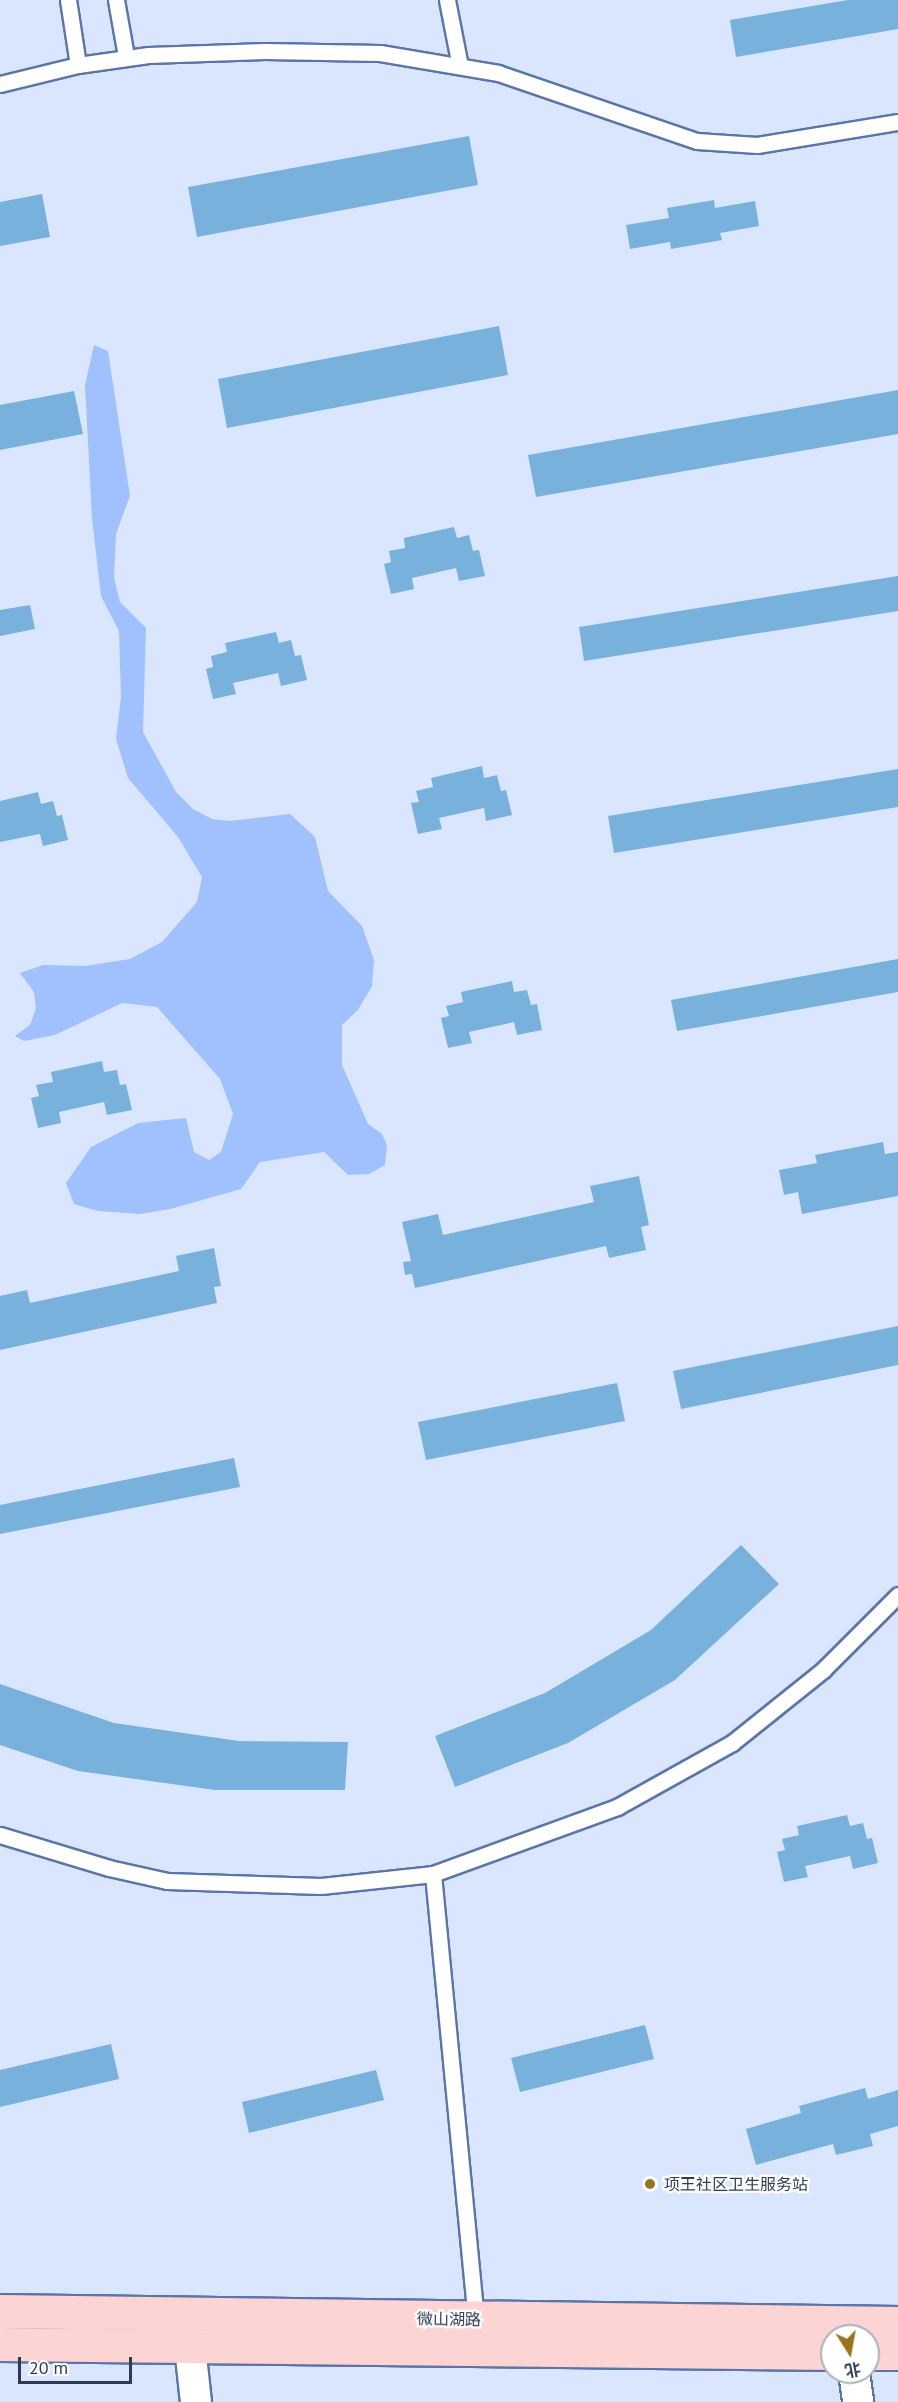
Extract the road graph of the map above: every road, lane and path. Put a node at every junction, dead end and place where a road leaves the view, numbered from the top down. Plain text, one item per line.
1 (68, 0) edge
2 (116, 0) edge
3 (447, 0) edge
4 (126, 56) junction
5 (78, 65) junction
6 (460, 66) junction
7 (0, 84) edge
8 (898, 122) edge
9 (898, 1595) edge
10 (0, 1834) edge
11 (434, 1874) junction
12 (0, 2311) edge
13 (476, 2319) junction
14 (898, 2323) edge
15 (0, 2344) edge
16 (190, 2348) junction
17 (820, 2353) edge
18 (880, 2353) edge
19 (898, 2353) edge
20 (856, 2384) edge
21 (196, 2402) edge
22 (858, 2402) edge

1 - 5 lane
2 - 4 lane
3 - 6 lane
4 - 5 lane
4 - 6 lane
5 - 7 lane
6 - 8 lane
9 - 11 lane
10 - 11 lane
11 - 13 lane
12 - 13 street, 微山湖路
13 - 14 street, 微山湖路
15 - 16 street, 微山湖路
16 - 17 street, 微山湖路
16 - 21 street
18 - 19 street
20 - 22 street

